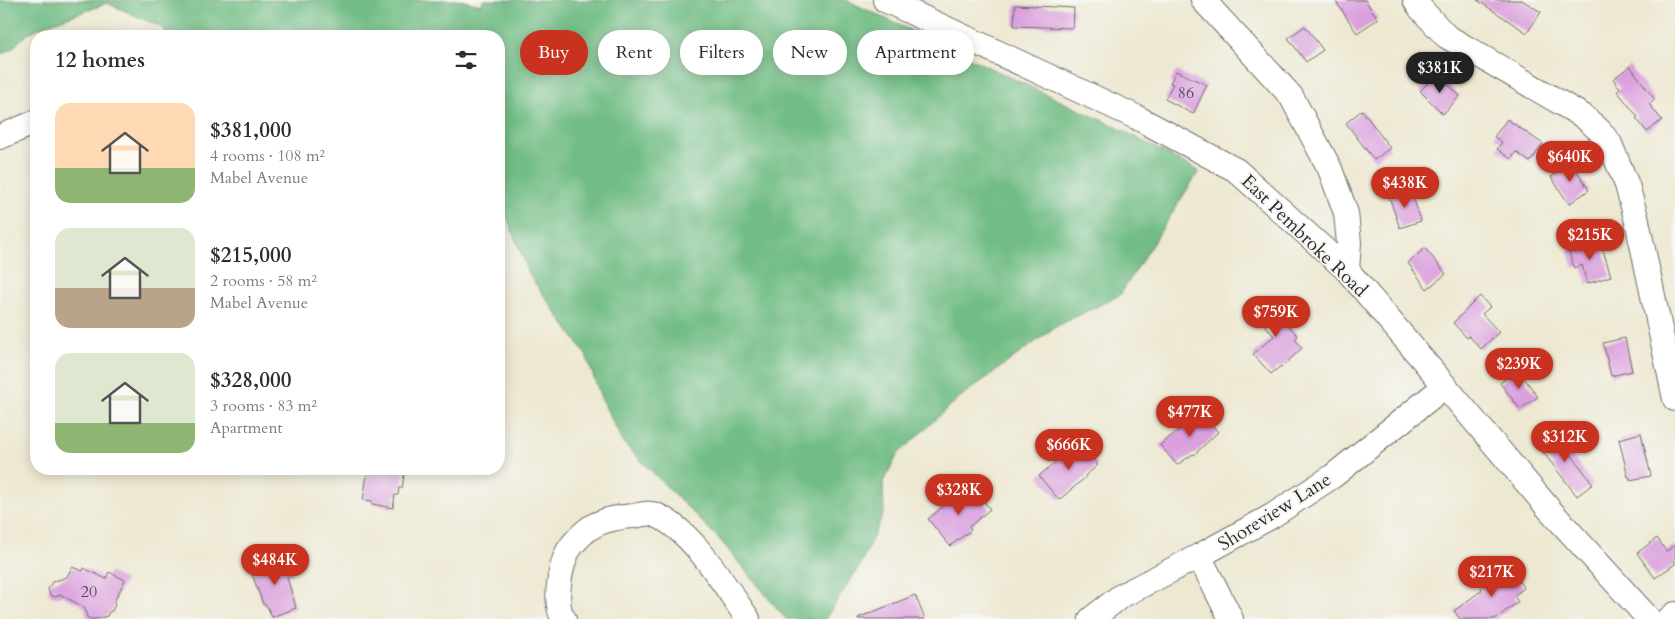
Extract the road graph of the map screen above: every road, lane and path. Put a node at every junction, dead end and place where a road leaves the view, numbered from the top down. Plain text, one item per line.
1 (885, 0) edge
2 (1203, 0) edge
3 (1415, 0) edge
4 (30, 124) edge
5 (0, 137) edge
6 (1347, 270) junction
7 (1445, 386) junction
8 (1675, 399) edge
9 (1199, 556) junction
10 (1675, 614) edge
11 (564, 619) edge
12 (748, 619) edge
13 (1091, 619) edge
14 (1231, 619) edge
15 (1649, 619) edge
16 (1669, 619) edge

1 - 6 street, East Pembroke Road
2 - 6 street
3 - 8 street
4 - 5 street
6 - 7 street, East Pembroke Road
7 - 9 street, Shoreview Lane
7 - 15 street, East Pembroke Road
9 - 13 street, Shoreview Lane
9 - 14 street
10 - 16 street
11 - 12 street

